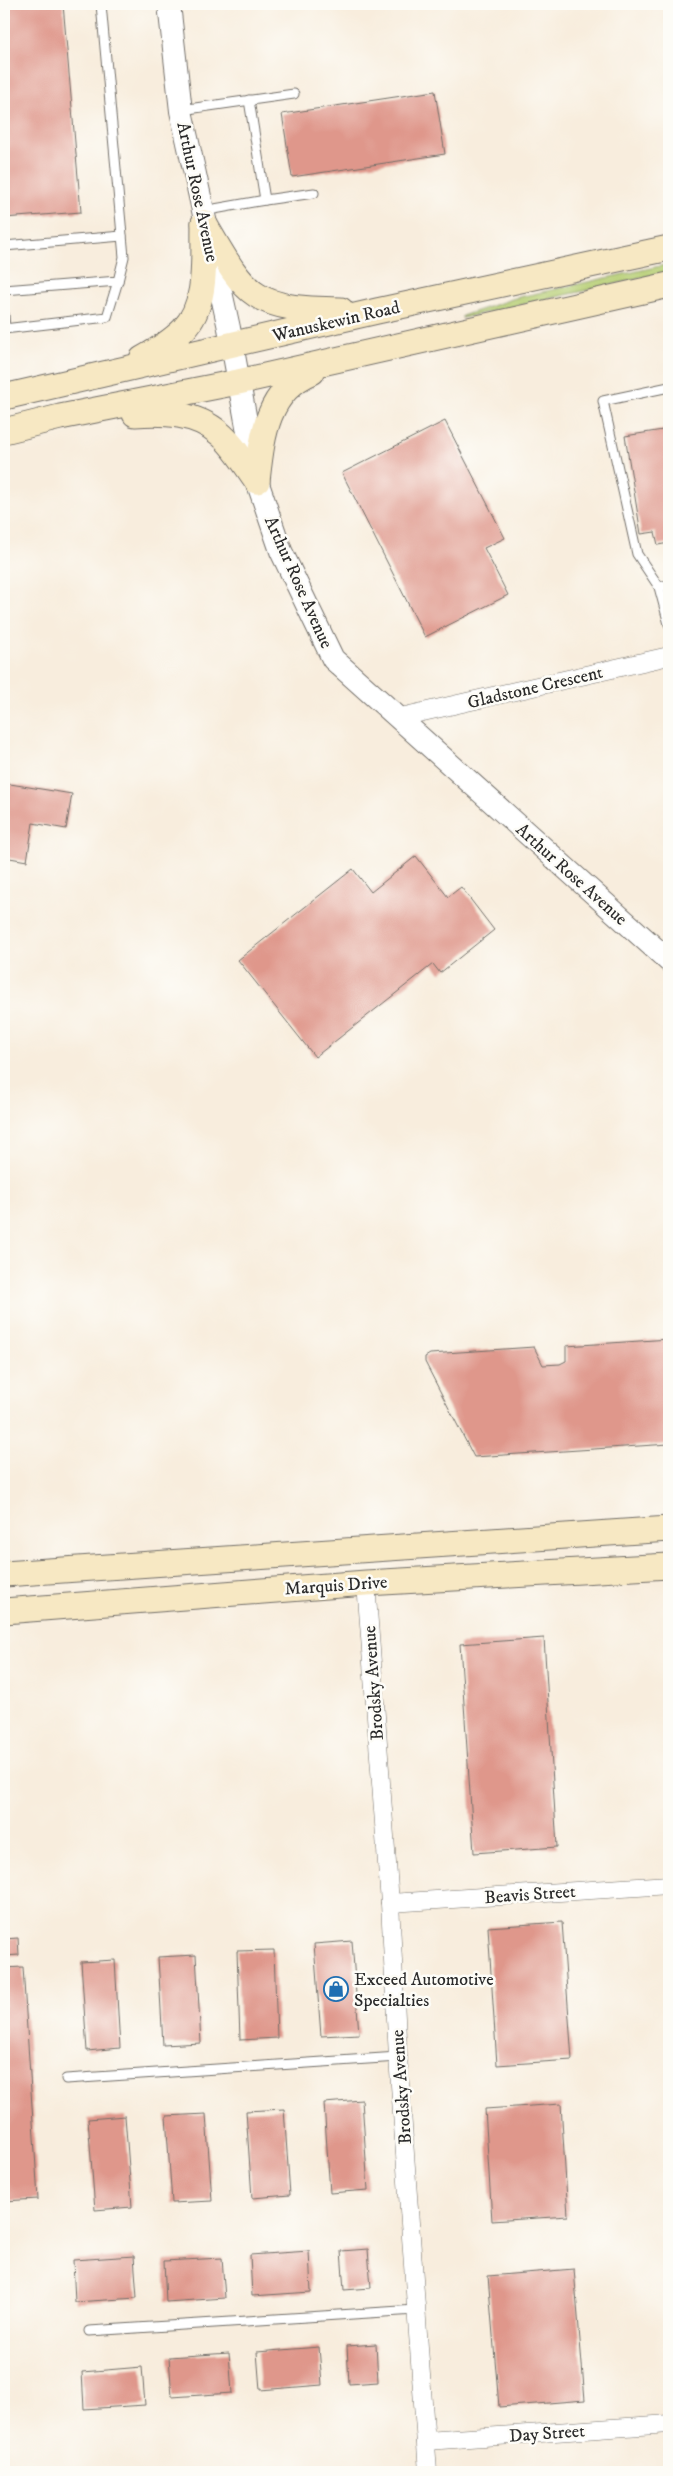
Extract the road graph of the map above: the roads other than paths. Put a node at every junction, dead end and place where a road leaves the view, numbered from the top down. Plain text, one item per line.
1 (101, 4) edge
2 (169, 4) edge
3 (294, 94) dead end
4 (250, 100) junction
5 (181, 110) junction
6 (314, 193) dead end
7 (265, 200) junction
8 (203, 217) junction
9 (122, 236) junction
10 (4, 246) edge
11 (669, 248) edge
12 (118, 281) junction
13 (669, 285) edge
14 (4, 290) edge
15 (377, 310) junction
16 (4, 314) edge
17 (5, 329) edge
18 (233, 345) junction
19 (350, 356) junction
20 (125, 370) junction
21 (238, 382) junction
22 (669, 387) edge
23 (4, 397) edge
24 (60, 417) junction
25 (4, 431) edge
26 (257, 481) junction
27 (669, 585) edge
28 (659, 587) junction
29 (669, 624) edge
30 (669, 656) edge
31 (401, 717) junction
32 (669, 961) edge
33 (669, 1529) edge
34 (669, 1566) edge
35 (4, 1574) edge
36 (366, 1583) junction
37 (4, 1610) edge
38 (669, 1884) edge
39 (390, 1903) junction
40 (398, 2057) junction
41 (66, 2079) dead end
42 (416, 2310) junction
43 (89, 2331) dead end
44 (669, 2424) edge
45 (426, 2441) junction
46 (428, 2472) edge

1 - 9 lane
2 - 5 street, Arthur Rose Avenue
3 - 4 lane
4 - 5 lane
4 - 7 lane
5 - 8 street, Arthur Rose Avenue
6 - 7 lane
7 - 8 lane
8 - 15 main road
8 - 18 street, Arthur Rose Avenue
8 - 20 main road
9 - 10 lane
9 - 12 lane
11 - 15 main road, Wanuskewin Road
12 - 14 lane
12 - 17 lane
13 - 19 main road
15 - 18 main road, Wanuskewin Road
16 - 17 lane
18 - 20 main road, Wanuskewin Road
18 - 21 street, Arthur Rose Avenue
19 - 21 main road
19 - 26 main road
20 - 23 main road, Wanuskewin Road
21 - 24 main road
21 - 26 street, Arthur Rose Avenue
22 - 28 lane
24 - 25 main road
24 - 26 main road
26 - 31 street, Arthur Rose Avenue
27 - 28 lane
28 - 29 lane
30 - 31 street, Gladstone Crescent
31 - 32 street, Arthur Rose Avenue
33 - 35 main road, Marquis Drive
34 - 36 main road, Marquis Drive
36 - 37 main road, Marquis Drive
36 - 39 street, Brodsky Avenue
38 - 39 street, Beavis Street
39 - 40 street, Brodsky Avenue
40 - 41 lane
40 - 42 street, Brodsky Avenue
42 - 43 lane
42 - 45 street, Brodsky Avenue
44 - 45 street, Day Street
45 - 46 street, Brodsky Avenue

